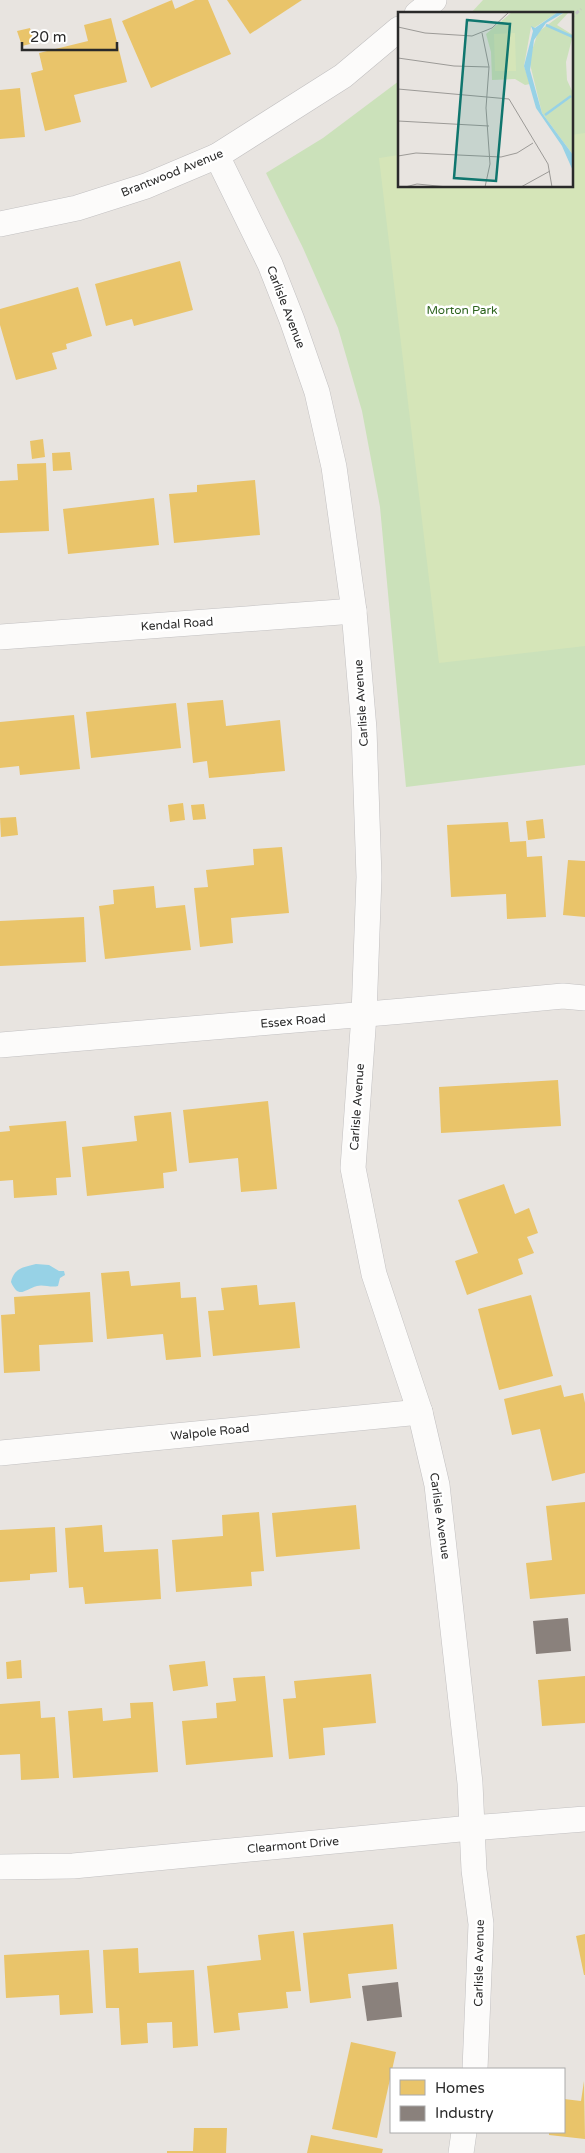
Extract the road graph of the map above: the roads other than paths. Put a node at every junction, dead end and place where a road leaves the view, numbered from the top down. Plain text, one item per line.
1 (434, 0) edge
2 (419, 12) edge
3 (398, 31) edge
4 (217, 156) junction
5 (0, 224) edge
6 (354, 611) junction
7 (0, 637) edge
8 (585, 998) edge
9 (364, 1015) junction
10 (0, 1045) edge
11 (420, 1412) junction
12 (0, 1453) edge
13 (585, 1819) edge
14 (471, 1828) junction
15 (0, 1866) edge
16 (475, 2068) edge
17 (464, 2133) edge
18 (461, 2153) edge

1 - 2 street
3 - 4 street, Brantwood Avenue
4 - 5 street, Brantwood Avenue
4 - 6 street, Carlisle Avenue
6 - 7 street, Kendal Road
6 - 9 street, Carlisle Avenue
8 - 9 street, Essex Road
9 - 10 street, Essex Road
9 - 11 street, Carlisle Avenue
11 - 12 street, Walpole Road
11 - 14 street, Carlisle Avenue
13 - 14 street, Clearmont Drive
14 - 15 street, Clearmont Drive
14 - 16 street, Carlisle Avenue
17 - 18 street

